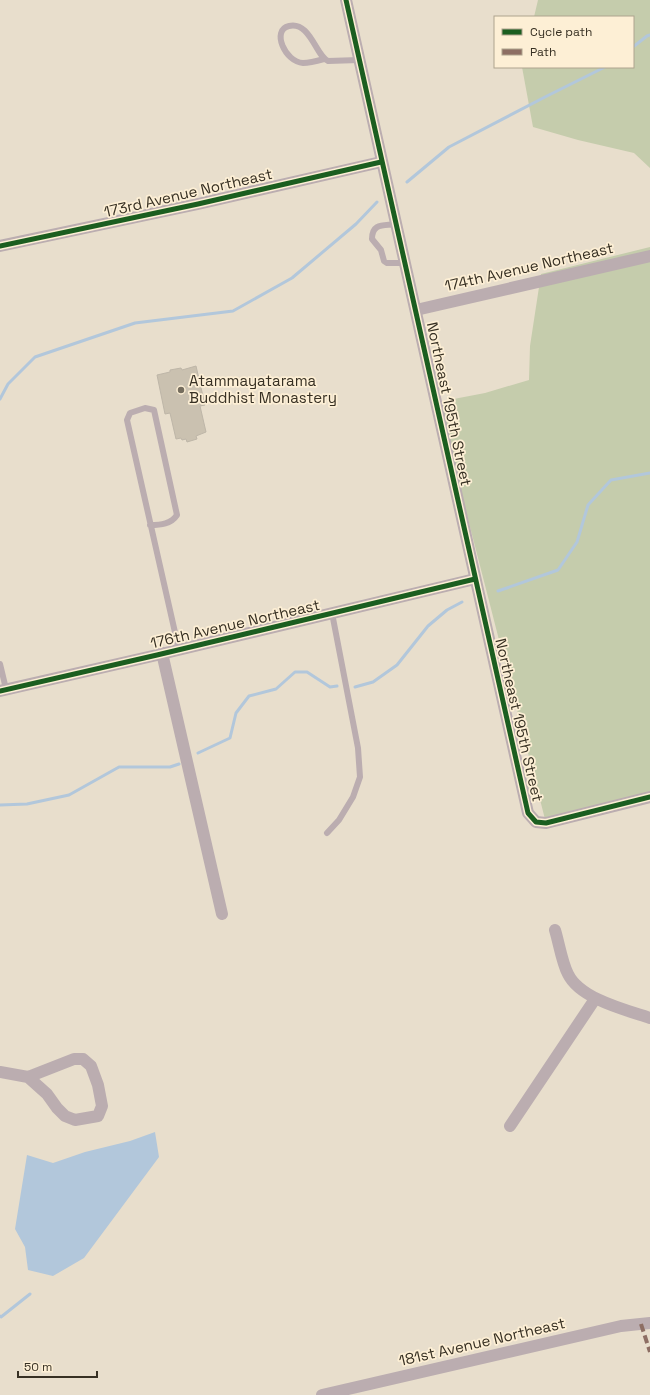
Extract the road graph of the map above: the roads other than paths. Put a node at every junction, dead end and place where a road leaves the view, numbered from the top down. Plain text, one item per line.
1 (346, 0) edge
2 (324, 59) junction
3 (359, 60) junction
4 (381, 162) junction
5 (396, 224) junction
6 (0, 246) edge
7 (650, 256) edge
8 (405, 263) junction
9 (416, 310) junction
10 (150, 525) junction
11 (475, 579) junction
12 (332, 613) junction
13 (178, 650) junction
14 (162, 654) junction
15 (0, 664) edge
16 (3, 690) edge
17 (650, 797) edge
18 (327, 833) dead end
19 (222, 914) dead end
20 (555, 930) dead end
21 (595, 998) junction
22 (650, 1018) edge
23 (0, 1072) edge
24 (28, 1077) junction
25 (510, 1126) dead end
26 (650, 1323) edge
27 (322, 1395) edge

1 - 3 street, Northeast 195th Street
2 - 2 lane
2 - 3 lane
3 - 4 street, Northeast 195th Street
4 - 5 street, Northeast 195th Street
4 - 6 street, 173rd Avenue Northeast
5 - 8 street, Northeast 195th Street
5 - 8 lane
7 - 9 street, 174th Avenue Northeast
8 - 9 street, Northeast 195th Street
9 - 11 street, Northeast 195th Street
10 - 10 lane
10 - 13 lane
11 - 12 street, 176th Avenue Northeast
11 - 17 street, Northeast 195th Street
12 - 13 street, 176th Avenue Northeast
12 - 18 lane
13 - 14 street, 176th Avenue Northeast
14 - 16 street, 176th Avenue Northeast
14 - 19 street
15 - 16 lane
20 - 21 street
21 - 22 street
21 - 25 street
23 - 24 street
24 - 24 street
26 - 27 street, 181st Avenue Northeast

